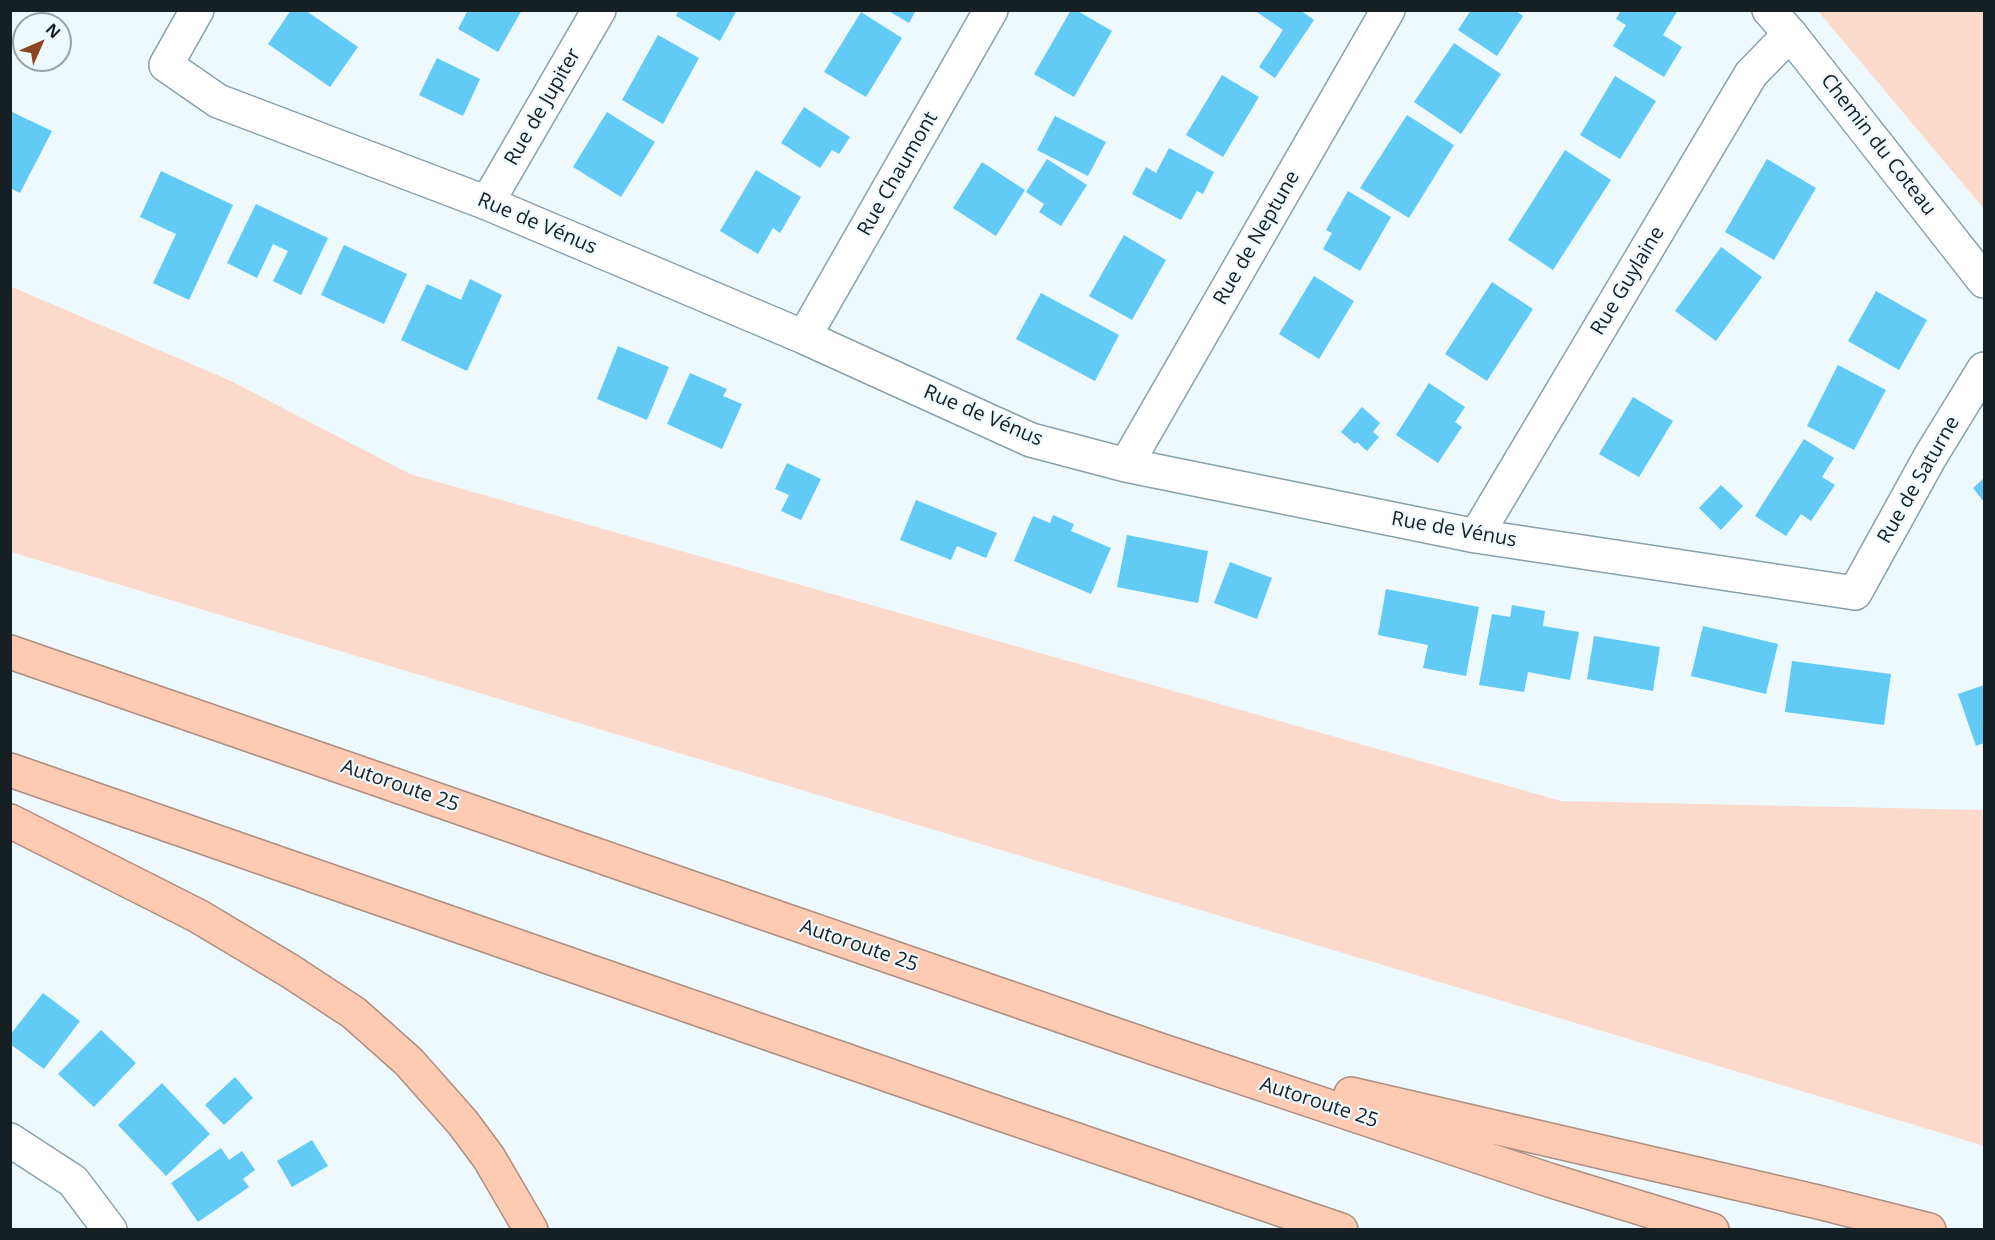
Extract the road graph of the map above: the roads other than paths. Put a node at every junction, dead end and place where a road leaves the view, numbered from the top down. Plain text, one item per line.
1 (197, 10) edge
2 (599, 10) edge
3 (991, 10) edge
4 (1388, 10) edge
5 (1780, 22) edge
6 (487, 203) junction
7 (1984, 281) edge
8 (804, 337) junction
9 (1984, 369) edge
10 (1126, 465) junction
11 (1476, 536) junction
12 (1855, 593) joint
13 (10, 652) edge
14 (10, 770) edge
15 (10, 821) edge
16 (1156, 1049) junction
17 (10, 1140) edge
18 (110, 1230) edge
19 (531, 1230) edge
20 (1341, 1230) edge
21 (1712, 1230) edge
22 (1929, 1230) edge

1 - 6 street, Rue de Vénus
2 - 6 street, Rue de Jupiter
3 - 8 street, Rue Chaumont
4 - 10 street, Rue de Neptune
5 - 7 street, Chemin du Coteau
5 - 11 street, Rue Guylaine
6 - 8 street, Rue de Vénus
8 - 10 street, Rue de Vénus
9 - 12 street, Rue de Saturne
10 - 11 street, Rue de Vénus
11 - 12 street, Rue de Vénus
13 - 16 highway, Autoroute 25
14 - 20 highway
15 - 19 highway
16 - 21 highway, Autoroute 25
16 - 22 highway
17 - 18 street

